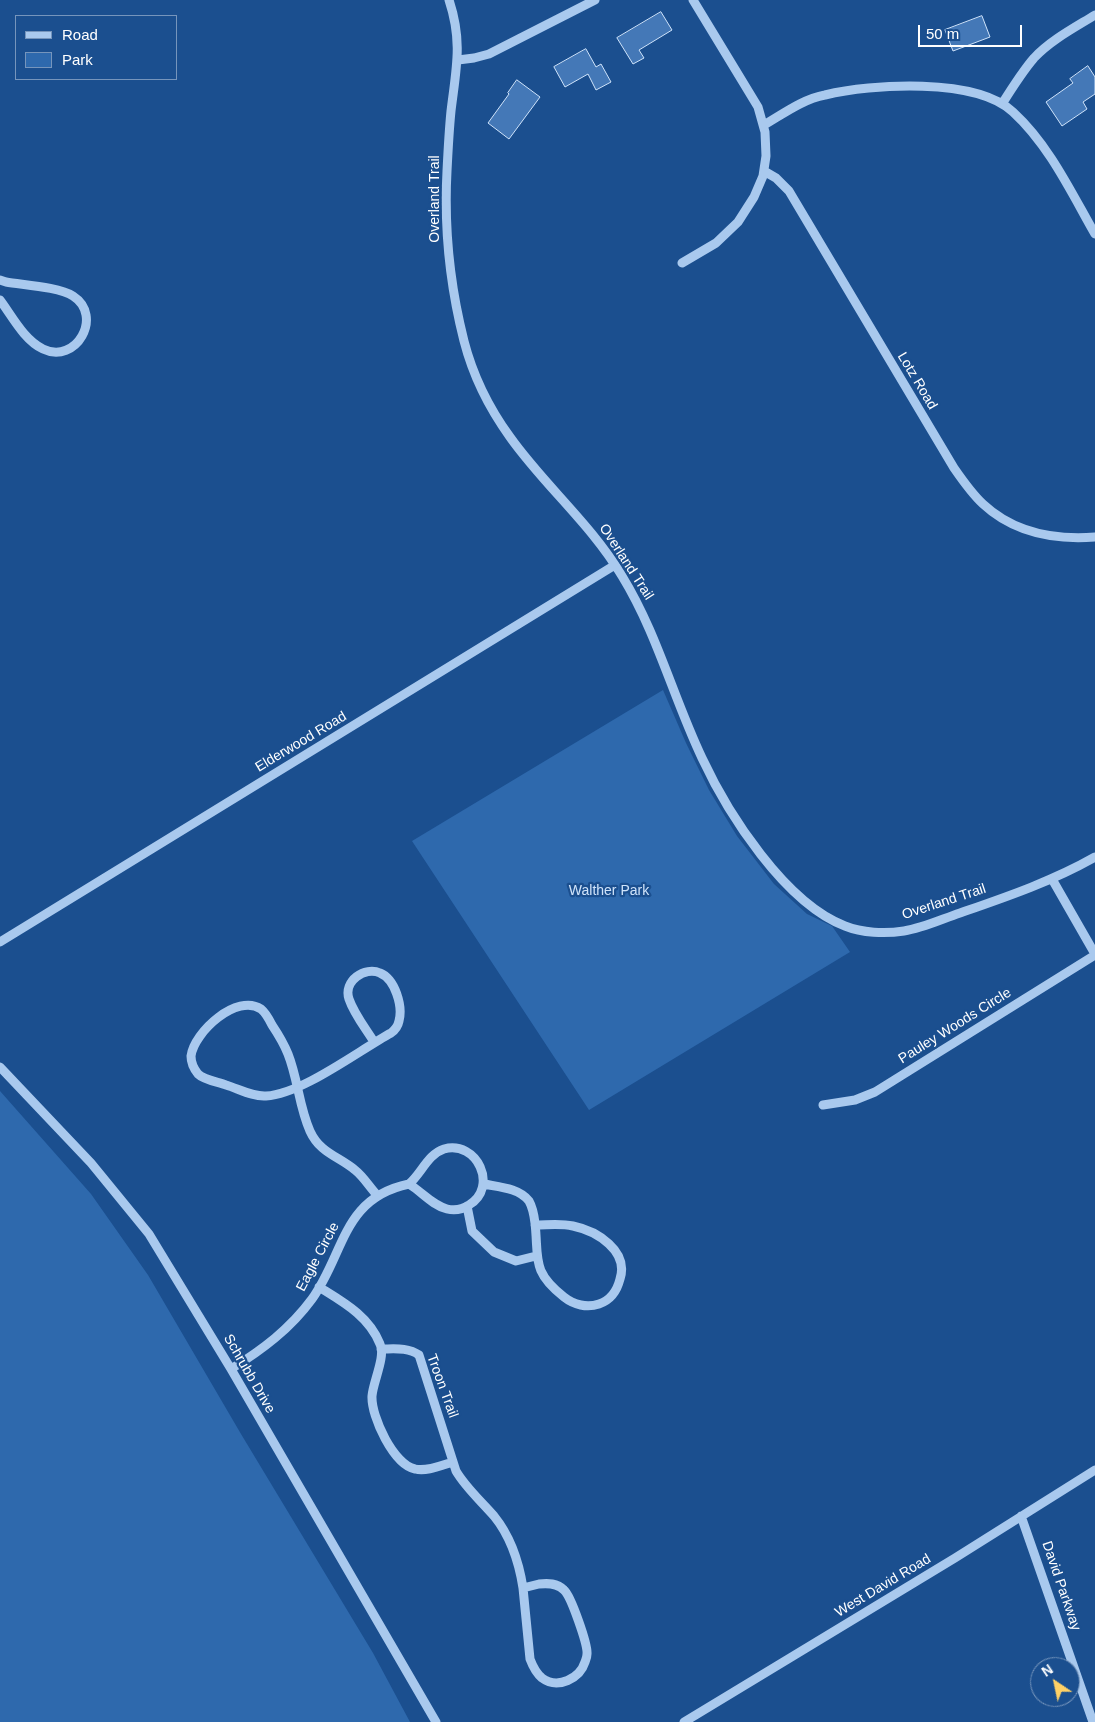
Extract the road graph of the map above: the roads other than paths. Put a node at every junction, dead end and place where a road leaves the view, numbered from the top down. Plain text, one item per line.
1 (449, 0) edge
2 (595, 0) edge
3 (693, 0) edge
4 (1095, 14) edge
5 (458, 60) junction
6 (1002, 104) junction
7 (764, 124) junction
8 (764, 171) junction
9 (1095, 234) edge
10 (682, 263) dead end
11 (0, 280) edge
12 (0, 300) edge
13 (1095, 537) edge
14 (615, 565) junction
15 (1095, 857) edge
16 (1052, 879) junction
17 (0, 942) edge
18 (1095, 954) edge
19 (374, 1042) junction
20 (0, 1067) edge
21 (298, 1088) junction
22 (823, 1105) dead end
23 (409, 1184) junction
24 (484, 1184) junction
25 (378, 1196) junction
26 (467, 1206) junction
27 (535, 1225) junction
28 (536, 1256) junction
29 (319, 1287) junction
30 (381, 1349) junction
31 (231, 1368) junction
32 (453, 1462) junction
33 (1095, 1470) edge
34 (1021, 1516) junction
35 (523, 1588) junction
36 (436, 1722) edge
37 (684, 1722) edge
38 (1093, 1722) edge

1 - 5 street, Overland Trail
2 - 5 street
3 - 7 street
4 - 6 street
5 - 14 street, Overland Trail
6 - 7 street
6 - 9 street
7 - 8 street
8 - 10 street
8 - 13 street, Lotz Road
11 - 12 street
14 - 16 street, Overland Trail
14 - 17 street, Elderwood Road
15 - 16 street
16 - 18 street
18 - 22 street, Pauley Woods Circle
19 - 19 street
19 - 21 street
20 - 31 street, Schrubb Drive
21 - 21 street
21 - 25 street
23 - 24 street
23 - 25 street, Eagle Circle
23 - 26 street
24 - 26 street
24 - 27 street
25 - 29 street, Eagle Circle
26 - 28 street
27 - 28 street
27 - 28 street
29 - 30 street
29 - 31 street, Eagle Circle
30 - 32 street, Troon Trail
30 - 32 street
31 - 36 street, Schrubb Drive
32 - 35 street, Troon Trail
33 - 34 street, West David Road
34 - 37 street, West David Road
34 - 38 street, David Parkway
35 - 35 street, Troon Trail

